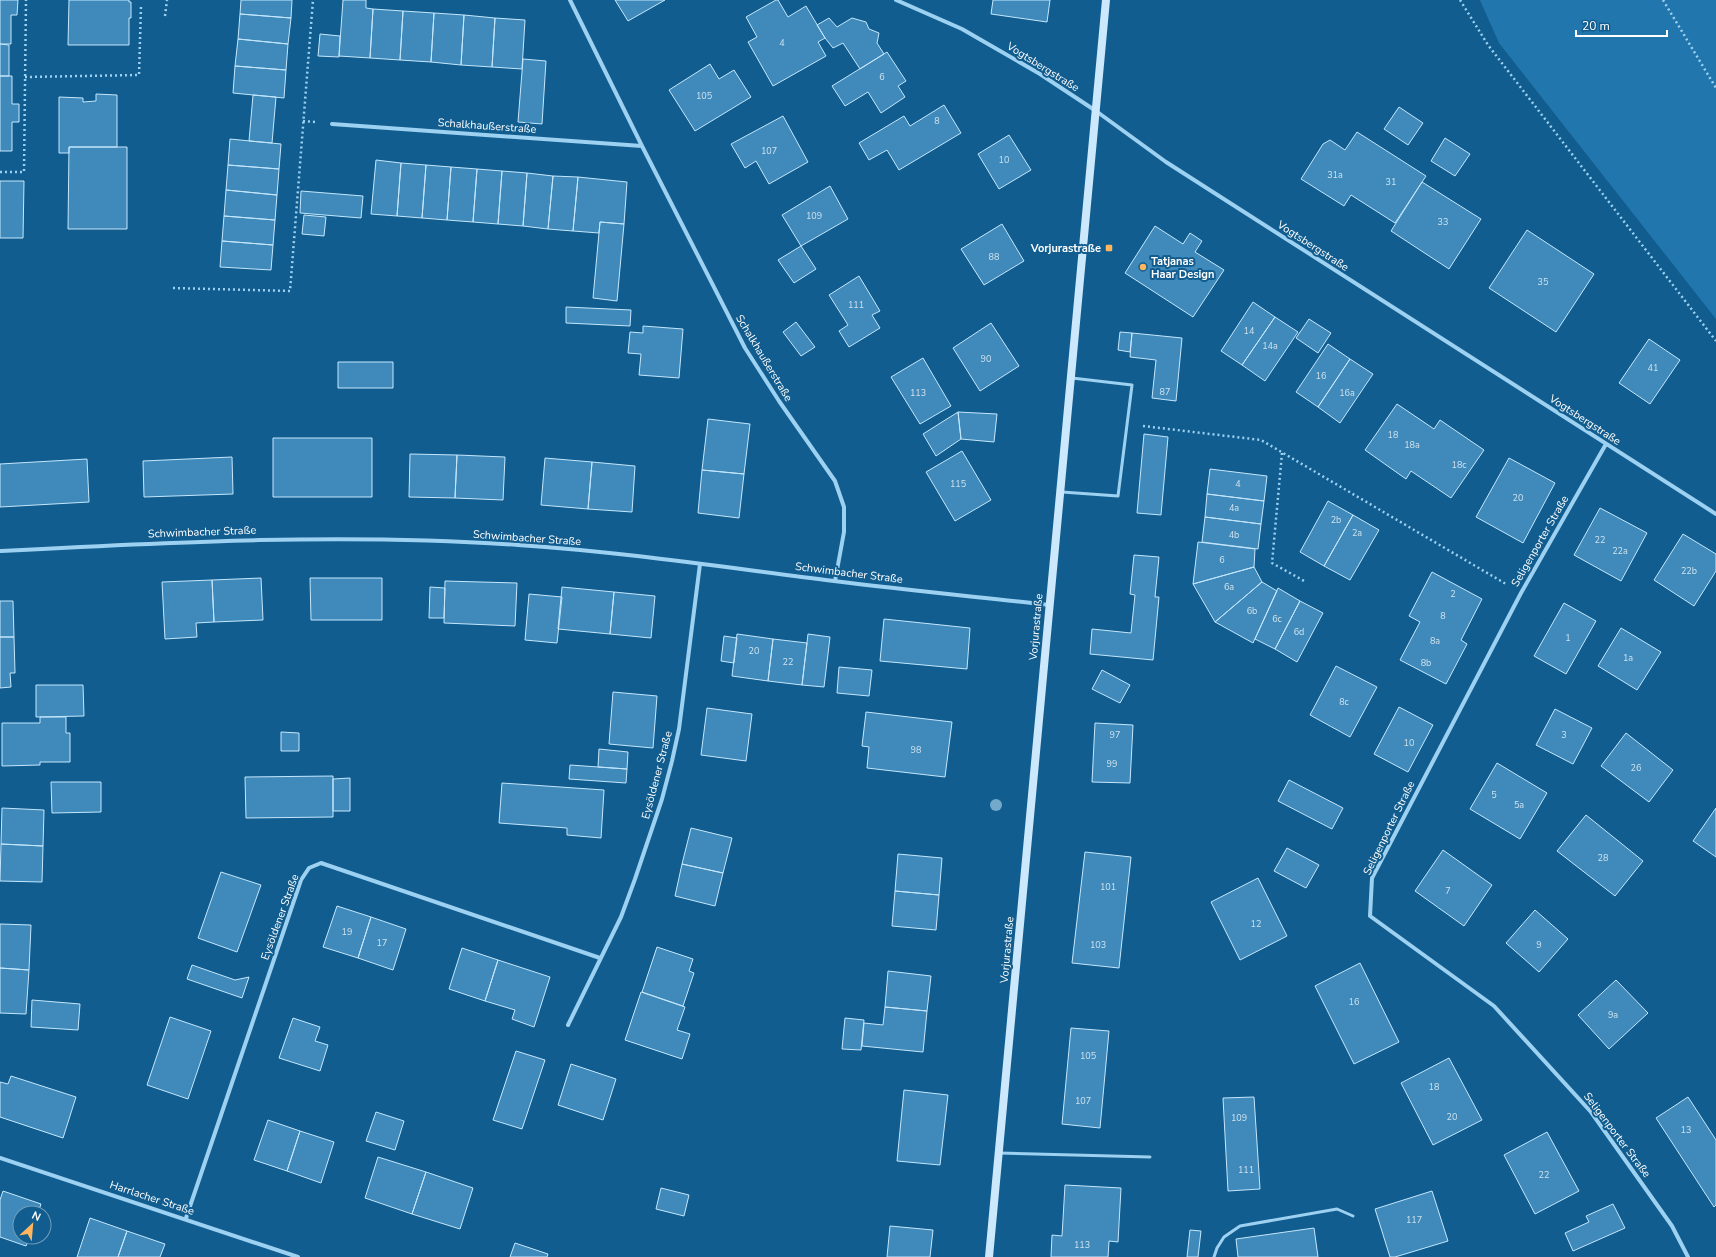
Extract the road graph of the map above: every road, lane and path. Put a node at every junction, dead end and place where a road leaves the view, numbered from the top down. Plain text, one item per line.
1 (26, 0) edge
2 (167, 0) edge
3 (313, 0) edge
4 (570, 0) edge
5 (896, 0) edge
6 (1106, 0) edge
7 (1460, 0) edge
8 (1663, 0) edge
9 (141, 6) dead end
10 (166, 16) dead end
11 (25, 77) junction
12 (1716, 88) edge
13 (1096, 111) junction
14 (332, 124) dead end
15 (642, 146) junction
16 (0, 172) edge
17 (173, 288) dead end
18 (1716, 341) edge
19 (1070, 378) junction
20 (1127, 424) junction
21 (1606, 444) junction
22 (1282, 453) junction
23 (1060, 492) junction
24 (1716, 514) edge
25 (0, 551) edge
26 (700, 564) junction
27 (835, 581) junction
28 (1306, 582) dead end
29 (1521, 593) junction
30 (1049, 605) junction
31 (600, 958) junction
32 (568, 1025) dead end
33 (999, 1152) junction
34 (1150, 1157) dead end
35 (0, 1158) edge
36 (1353, 1216) dead end
37 (186, 1218) junction
38 (298, 1257) edge
39 (989, 1257) edge
40 (1214, 1257) edge
41 (1688, 1257) edge

1 - 11 path
2 - 10 path
3 - 17 path
4 - 15 street, Schalkhaußerstraße
5 - 13 street, Vogtsbergstraße
6 - 13 main road, Vorjurastraße
7 - 18 path
8 - 12 path
9 - 11 path
11 - 16 path
13 - 19 main road, Vorjurastraße
13 - 21 street, Vogtsbergstraße
14 - 15 street, Schalkhaußerstraße
15 - 27 street, Schalkhaußerstraße
19 - 20 lane
19 - 23 main road, Vorjurastraße
20 - 22 path
20 - 23 lane
21 - 24 street, Vogtsbergstraße
21 - 29 street, Seligenporter Straße
22 - 28 path
22 - 29 path
23 - 30 main road, Vorjurastraße
25 - 26 street, Schwimbacher Straße
26 - 27 street, Schwimbacher Straße
26 - 31 street, Eysöldener Straße
27 - 30 street, Schwimbacher Straße
29 - 41 street, Seligenporter Straße
30 - 33 main road, Vorjurastraße
31 - 32 street, Eysöldener Straße
31 - 37 street, Eysöldener Straße
33 - 34 lane
33 - 39 main road, Vorjurastraße
35 - 37 street, Harrlacher Straße
36 - 40 lane
37 - 38 street, Harrlacher Straße

